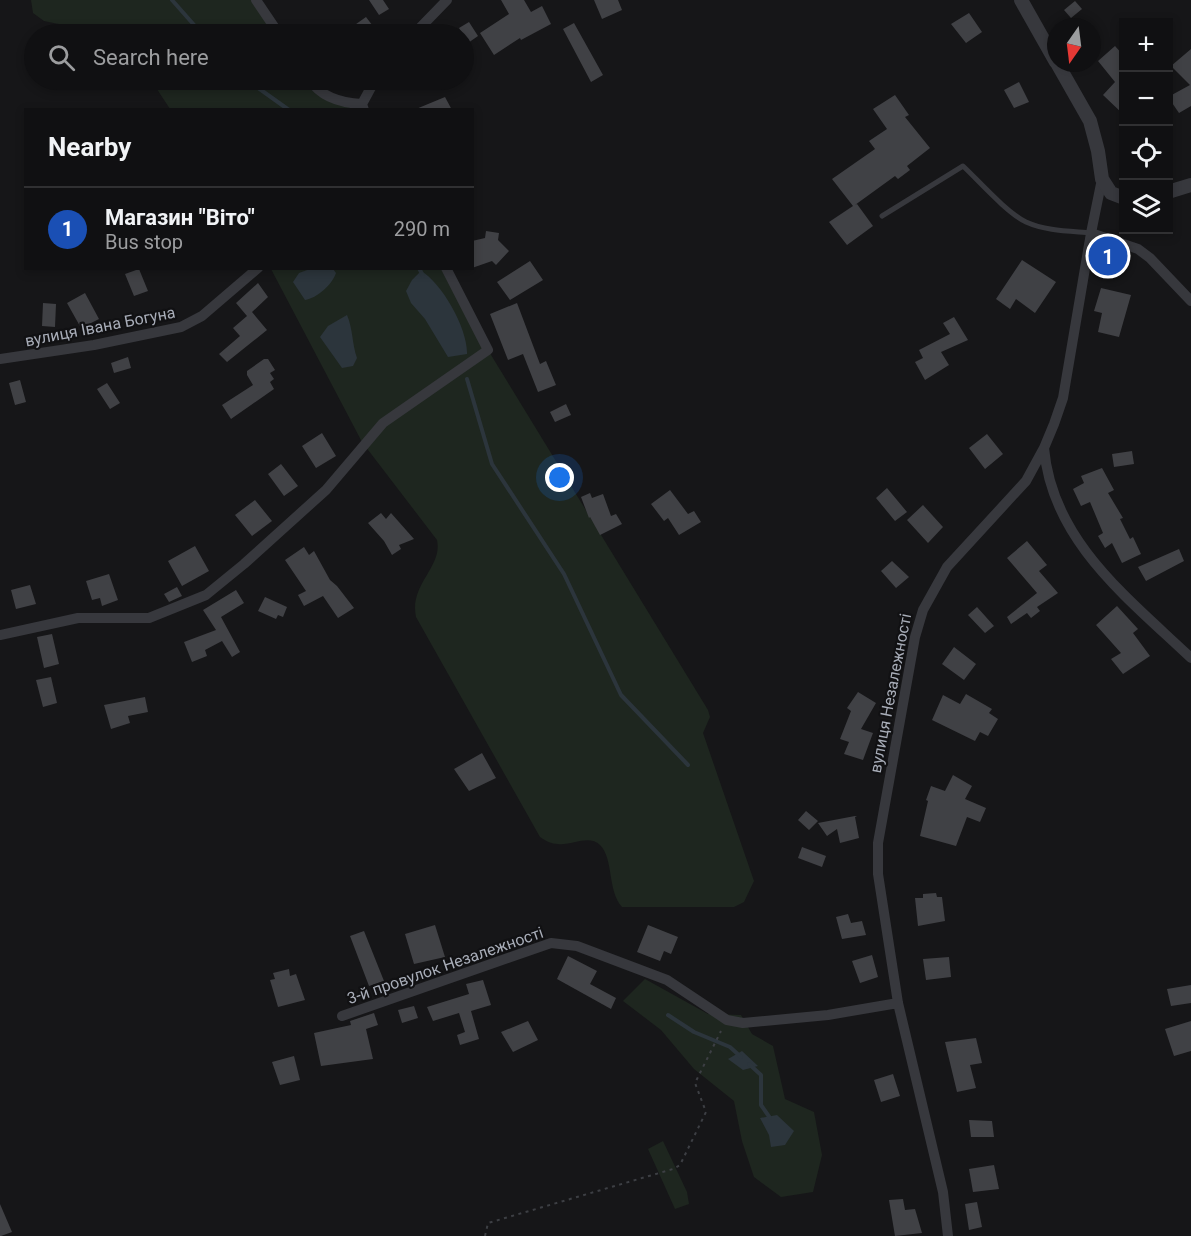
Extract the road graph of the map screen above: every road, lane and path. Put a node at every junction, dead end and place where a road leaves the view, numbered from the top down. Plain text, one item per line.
1 (256, 0) edge
2 (447, 0) edge
3 (1021, 0) edge
4 (272, 24) edge
5 (424, 24) edge
6 (1047, 46) edge
7 (1062, 72) edge
8 (319, 90) edge
9 (371, 90) edge
10 (363, 107) edge
11 (1102, 179) junction
12 (1191, 185) edge
13 (1173, 190) edge
14 (1119, 196) edge
15 (882, 216) dead end
16 (1091, 233) junction
17 (256, 270) edge
18 (447, 270) edge
19 (1191, 301) edge
20 (0, 359) edge
21 (1044, 448) junction
22 (0, 635) edge
23 (1191, 658) edge
24 (898, 1003) junction
25 (342, 1016) dead end
26 (727, 1020) junction
27 (485, 1236) edge
28 (948, 1236) edge

1 - 4 street
2 - 5 street
3 - 6 street, вулиця Незалежності
7 - 11 street, вулиця Незалежності
8 - 10 street
9 - 10 street
11 - 14 street
11 - 16 street, вулиця Незалежності
12 - 13 street
15 - 16 lane
16 - 19 street
16 - 21 street, вулиця Незалежності
17 - 20 street, вулиця Івана Богуна
18 - 22 street
21 - 23 street
21 - 24 street, вулиця Незалежності
24 - 26 street
24 - 28 street, вулиця Незалежності
25 - 26 street, 3-й провулок Незалежності
26 - 27 path

